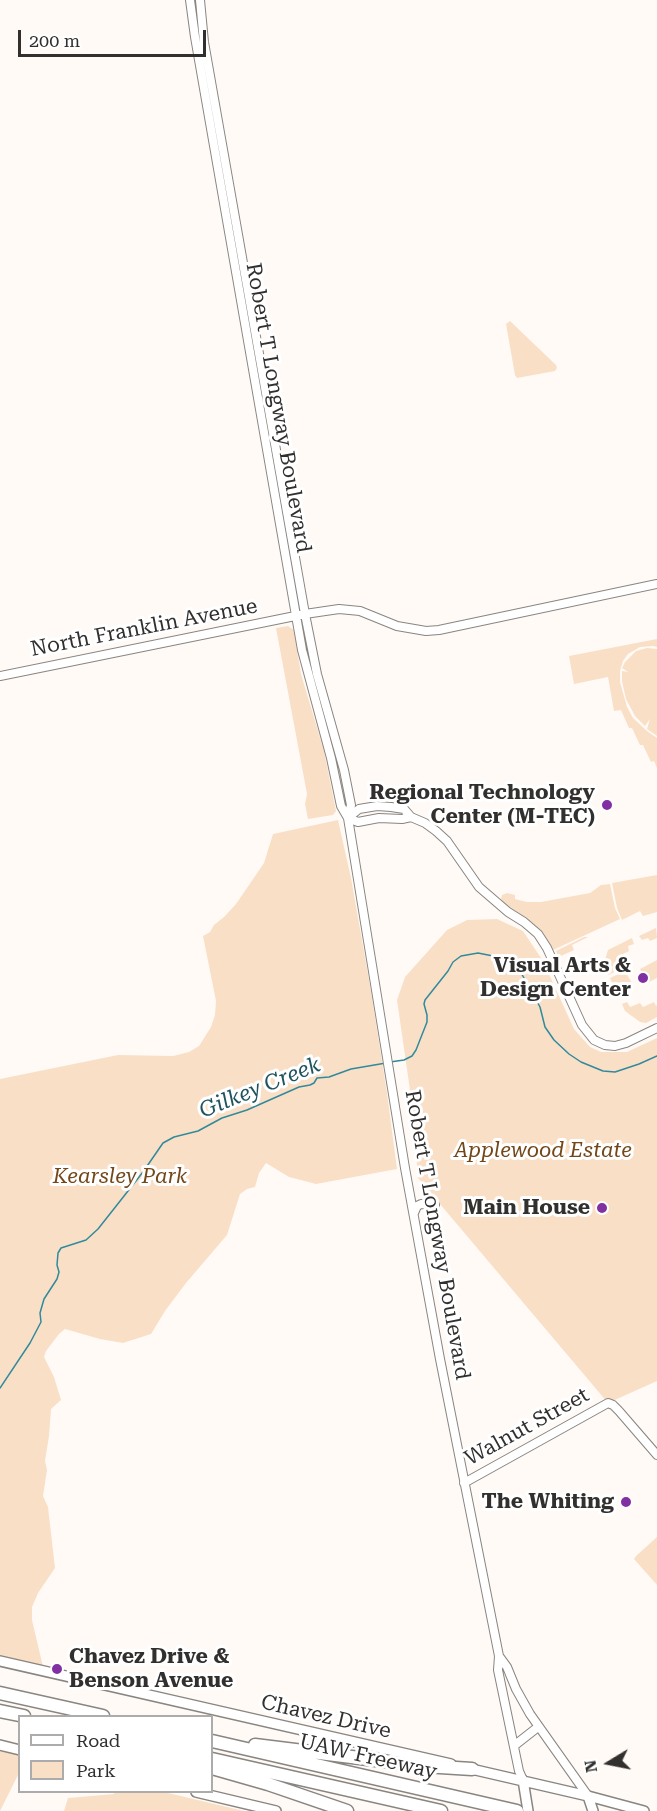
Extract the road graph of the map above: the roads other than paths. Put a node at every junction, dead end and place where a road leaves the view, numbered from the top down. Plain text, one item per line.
1 (190, 0) edge
2 (200, 0) edge
3 (205, 47) junction
4 (198, 55) junction
5 (657, 584) edge
6 (305, 614) junction
7 (296, 616) junction
8 (0, 676) edge
9 (411, 817) junction
10 (348, 818) junction
11 (657, 1028) edge
12 (435, 1204) dead end
13 (414, 1215) junction
14 (657, 1455) edge
15 (464, 1482) junction
16 (499, 1656) junction
17 (0, 1661) edge
18 (3, 1693) edge
19 (0, 1711) edge
20 (19, 1715) edge
21 (100, 1715) edge
22 (538, 1727) junction
23 (213, 1741) edge
24 (213, 1741) edge
25 (0, 1745) edge
26 (515, 1745) junction
27 (18, 1750) edge
28 (213, 1759) edge
29 (213, 1768) edge
30 (472, 1769) junction
31 (523, 1780) junction
32 (204, 1793) edge
33 (588, 1796) junction
34 (276, 1811) edge
35 (346, 1811) edge
36 (441, 1811) edge
37 (517, 1811) edge
38 (528, 1811) edge
39 (593, 1811) edge
40 (644, 1811) edge

1 - 4 street, Robert T Longway Boulevard
2 - 3 street, Robert T Longway Boulevard
3 - 4 street
3 - 6 street, Robert T Longway Boulevard
4 - 7 street, Robert T Longway Boulevard
5 - 6 street, North Franklin Avenue
6 - 7 street, North Franklin Avenue
6 - 10 street, Robert T Longway Boulevard
7 - 8 street, North Franklin Avenue
7 - 10 street, Robert T Longway Boulevard
9 - 10 street
9 - 10 street
9 - 11 street
10 - 13 street, Robert T Longway Boulevard
12 - 13 street
13 - 15 street, Robert T Longway Boulevard
14 - 15 street, Walnut Street
15 - 16 street, Robert T Longway Boulevard
16 - 22 street, Robert T Longway Boulevard
16 - 26 street, Robert T Longway Boulevard
17 - 30 main road, Chavez Drive
18 - 21 highway
19 - 20 highway
22 - 26 street
22 - 33 street, Robert T Longway Boulevard
23 - 30 highway
24 - 37 highway, UAW Freeway
25 - 27 main road
26 - 31 street, Robert T Longway Boulevard
28 - 36 highway, UAW Freeway
29 - 35 highway
30 - 31 main road, Chavez Drive
31 - 33 main road, Chavez Drive
31 - 38 main road, Robert T Longway Boulevard
32 - 34 main road
33 - 39 main road, Robert T Longway Boulevard
33 - 40 main road, Chavez Drive

